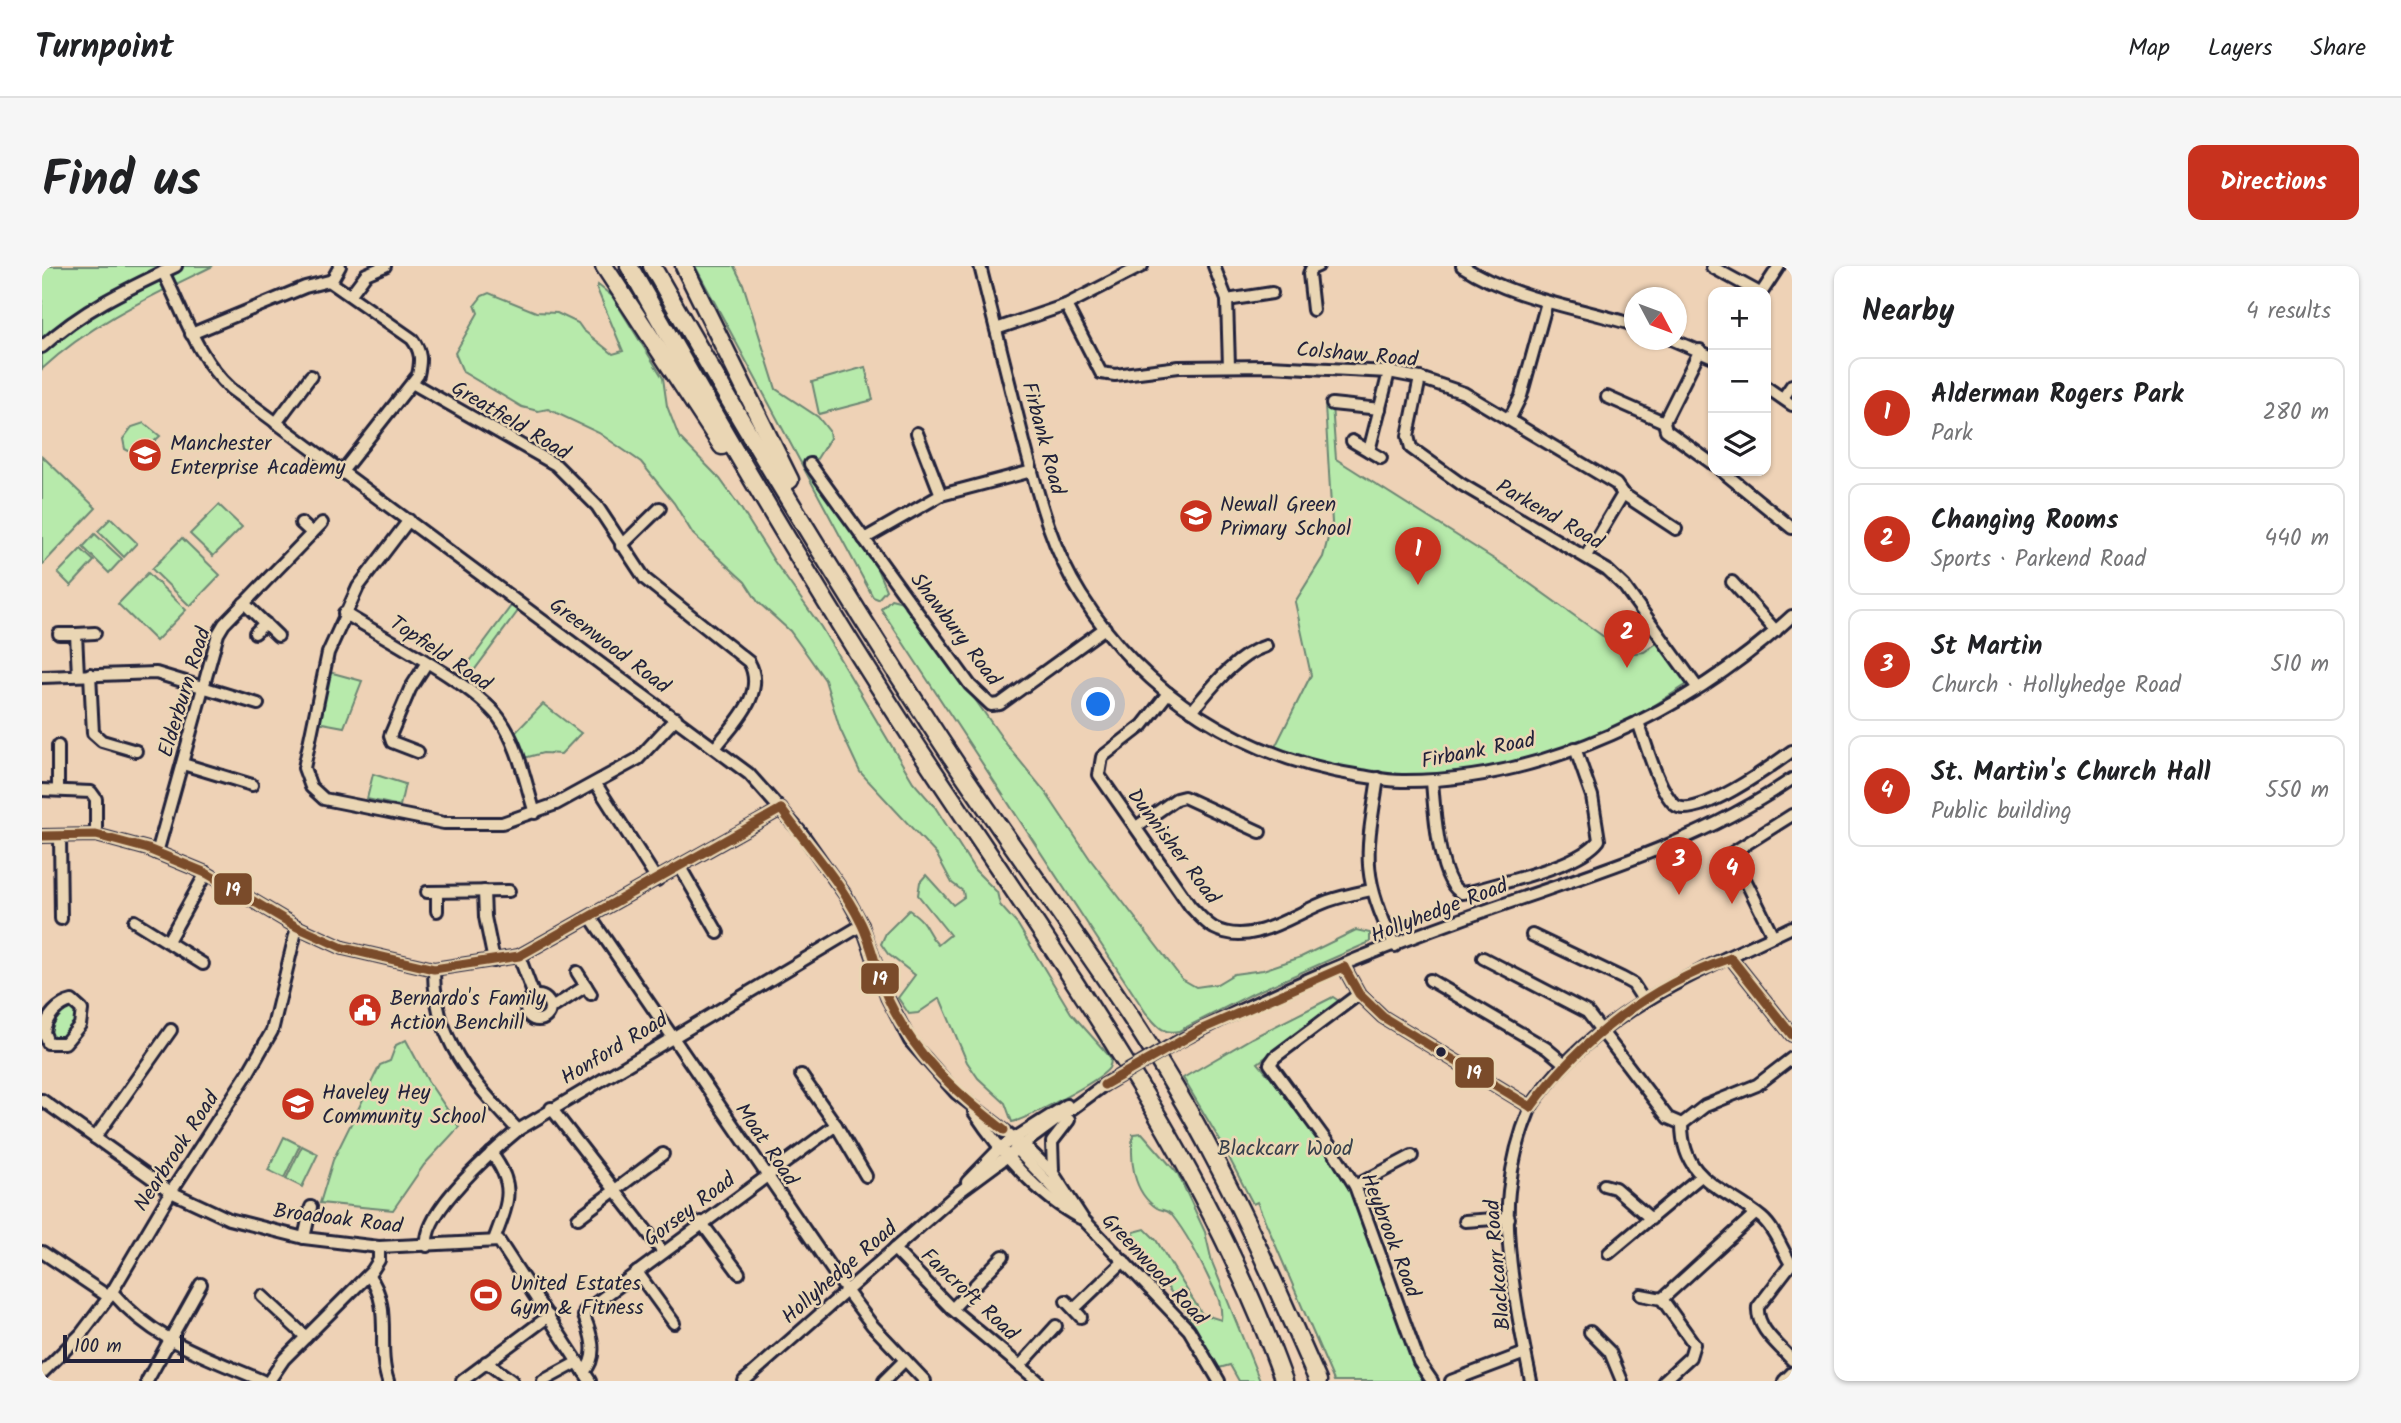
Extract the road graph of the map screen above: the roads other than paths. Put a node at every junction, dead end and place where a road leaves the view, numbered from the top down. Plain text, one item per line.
1 (176, 266) edge
2 (340, 266) edge
3 (384, 266) edge
4 (604, 266) edge
5 (629, 266) edge
6 (652, 266) edge
7 (684, 266) edge
8 (980, 266) edge
9 (1142, 266) edge
10 (1214, 266) edge
11 (1318, 266) edge
12 (1462, 266) edge
13 (1779, 266) edge
14 (1712, 267) edge
15 (163, 272) junction
16 (331, 282) junction
17 (1750, 287) edge
18 (1764, 287) edge
19 (1272, 293) dead end
20 (351, 294) junction
21 (1227, 300) junction
22 (1547, 302) junction
23 (1066, 305) junction
24 (1313, 310) dead end
25 (1624, 322) edge
26 (996, 329) junction
27 (191, 334) junction
28 (1687, 345) edge
29 (42, 347) edge
30 (1700, 350) junction
31 (1708, 354) edge
32 (1229, 366) junction
33 (1390, 372) junction
34 (311, 376) dead end
35 (1420, 378) junction
36 (412, 383) junction
37 (1792, 386) edge
38 (1771, 390) edge
39 (1607, 397) dead end
40 (1788, 402) edge
41 (1332, 404) dead end
42 (1380, 409) junction
43 (1510, 418) junction
44 (1664, 422) junction
45 (276, 423) junction
46 (917, 433) dead end
47 (1352, 441) dead end
48 (1369, 451) junction
49 (1381, 458) dead end
50 (1708, 460) edge
51 (810, 464) dead end
52 (1032, 471) junction
53 (341, 473) junction
54 (1728, 476) edge
55 (1623, 494) junction
56 (941, 495) junction
57 (660, 509) dead end
58 (409, 520) junction
59 (302, 523) dead end
60 (322, 523) dead end
61 (1792, 528) edge
62 (1676, 529) dead end
63 (312, 533) junction
64 (864, 539) junction
65 (621, 546) junction
66 (1586, 556) junction
67 (834, 571) junction
68 (1732, 582) dead end
69 (815, 584) junction
70 (244, 603) junction
71 (344, 613) junction
72 (1792, 617) edge
73 (265, 623) junction
74 (1105, 628) junction
75 (1776, 631) junction
76 (95, 633) dead end
77 (59, 634) dead end
78 (76, 634) junction
79 (256, 634) dead end
80 (278, 636) dead end
81 (1266, 646) dead end
82 (426, 664) junction
83 (90, 674) junction
84 (78, 675) junction
85 (42, 677) edge
86 (1697, 687) junction
87 (205, 688) junction
88 (1168, 693) junction
89 (239, 698) junction
90 (258, 704) dead end
91 (236, 711) dead end
92 (1192, 711) junction
93 (676, 718) junction
94 (1638, 722) junction
95 (58, 746) dead end
96 (716, 747) junction
97 (1575, 748) junction
98 (136, 751) dead end
99 (1792, 751) edge
100 (418, 752) dead end
101 (183, 764) junction
102 (1378, 779) junction
103 (1792, 779) edge
104 (1432, 781) junction
105 (596, 784) junction
106 (252, 785) dead end
107 (58, 789) junction
108 (42, 790) edge
109 (781, 809) junction
110 (535, 813) junction
111 (1791, 817) edge
112 (1136, 827) junction
113 (1260, 832) dead end
114 (96, 835) junction
115 (42, 836) edge
116 (60, 836) junction
117 (157, 853) junction
118 (680, 867) junction
119 (206, 873) junction
120 (657, 880) junction
121 (1371, 890) junction
122 (484, 891) junction
123 (509, 891) dead end
124 (437, 911) dead end
125 (590, 918) junction
126 (61, 919) dead end
127 (134, 921) dead end
128 (862, 925) junction
129 (298, 927) junction
130 (1792, 927) edge
131 (718, 933) dead end
132 (1532, 935) dead end
133 (1773, 936) junction
134 (168, 941) junction
135 (1395, 946) junction
136 (519, 956) junction
137 (1483, 958) dead end
138 (1731, 958) junction
139 (494, 961) junction
140 (203, 964) dead end
141 (1344, 967) junction
142 (434, 969) junction
143 (578, 972) dead end
144 (1430, 980) dead end
145 (1359, 994) junction
146 (534, 996) junction
147 (1644, 1001) junction
148 (550, 1005) junction
149 (171, 1030) dead end
150 (1602, 1031) junction
151 (1792, 1035) edge
152 (671, 1037) junction
153 (1792, 1058) edge
154 (1565, 1063) junction
155 (801, 1075) dead end
156 (1104, 1085) junction
157 (42, 1100) edge
158 (970, 1106) junction
159 (1531, 1107) junction
160 (551, 1108) junction
161 (1682, 1124) junction
162 (836, 1125) junction
163 (518, 1129) junction
164 (95, 1138) junction
165 (1015, 1138) junction
166 (1001, 1147) junction
167 (1017, 1151) junction
168 (491, 1153) junction
169 (663, 1154) dead end
170 (1412, 1156) dead end
171 (1053, 1173) junction
172 (765, 1175) junction
173 (866, 1176) dead end
174 (1702, 1176) junction
175 (1604, 1185) dead end
176 (1355, 1186) junction
177 (615, 1190) junction
178 (171, 1192) junction
179 (958, 1192) junction
180 (311, 1207) dead end
181 (1755, 1214) junction
182 (578, 1218) dead end
183 (1509, 1218) junction
184 (1083, 1219) junction
185 (1651, 1219) junction
186 (1465, 1221) dead end
187 (701, 1223) junction
188 (304, 1238) junction
189 (494, 1240) junction
190 (427, 1246) junction
191 (379, 1247) junction
192 (894, 1249) junction
193 (42, 1252) edge
194 (663, 1252) junction
195 (1609, 1253) dead end
196 (1003, 1256) dead end
197 (1124, 1261) junction
198 (637, 1272) junction
199 (739, 1273) dead end
200 (369, 1276) junction
201 (201, 1284) dead end
202 (846, 1290) junction
203 (110, 1294) junction
204 (1641, 1295) dead end
205 (262, 1296) dead end
206 (1662, 1299) junction
207 (952, 1309) junction
208 (1074, 1309) dead end
209 (549, 1316) junction
210 (674, 1322) dead end
211 (1056, 1326) dead end
212 (1590, 1332) dead end
213 (306, 1337) junction
214 (170, 1341) junction
215 (1525, 1353) junction
216 (905, 1360) junction
217 (1792, 1360) edge
218 (486, 1362) junction
219 (578, 1362) junction
220 (1020, 1366) junction
221 (42, 1373) edge
222 (1792, 1373) edge
223 (587, 1377) edge
224 (146, 1381) edge
225 (263, 1381) edge
226 (269, 1381) edge
227 (388, 1381) edge
228 (461, 1381) edge
229 (512, 1381) edge
230 (543, 1381) edge
231 (744, 1381) edge
232 (884, 1381) edge
233 (925, 1381) edge
234 (1038, 1381) edge
235 (1218, 1381) edge
236 (1284, 1381) edge
237 (1316, 1381) edge
238 (1432, 1381) edge
239 (1451, 1381) edge
240 (1531, 1381) edge
241 (1622, 1381) edge
242 (1664, 1381) edge
243 (1784, 1381) edge

1 - 15 street
2 - 16 street
3 - 20 street
4 - 69 highway
5 - 69 highway
6 - 67 highway
7 - 67 highway
8 - 26 street, Firbank Road
9 - 23 street
10 - 21 street
11 - 24 street
12 - 22 street
13 - 18 street
14 - 17 street
15 - 27 street, Greenwood Road
15 - 29 street
16 - 20 street
16 - 27 street
19 - 21 street
20 - 36 street
21 - 32 street
22 - 25 street
22 - 43 street
23 - 26 street
23 - 32 street, Colshaw Road
26 - 52 street, Firbank Road
27 - 45 street, Greenwood Road
28 - 30 street
30 - 31 street
30 - 44 street
32 - 33 street, Colshaw Road
33 - 35 street, Colshaw Road
33 - 42 street
34 - 45 street
35 - 43 street, Colshaw Road
35 - 66 street, Parkend Road
36 - 53 street
36 - 65 street, Greatfield Road
37 - 40 street
38 - 40 street
39 - 44 street
41 - 42 street
42 - 48 street
43 - 55 street, Colshaw Road
44 - 50 street
45 - 53 street, Greenwood Road
46 - 56 street
47 - 48 street
48 - 49 street
51 - 64 street, Shawbury Road
52 - 56 street
52 - 74 street, Firbank Road
53 - 58 street, Greenwood Road
54 - 61 street
55 - 62 street, Colshaw Road
55 - 66 street
56 - 64 street
57 - 65 street
58 - 71 street
58 - 93 street, Greenwood Road
59 - 63 street
60 - 63 street, Elderburn Road
63 - 70 street, Elderburn Road
64 - 74 street, Shawbury Road
65 - 96 street, Greatfield Road
66 - 86 street, Parkend Road
67 - 237 highway
68 - 75 street
69 - 236 highway
70 - 73 street
70 - 87 street, Elderburn Road
71 - 82 street, Topfield Road
71 - 110 street
72 - 75 street, Firbank Road
73 - 79 street
73 - 80 street
74 - 88 street, Firbank Road
75 - 86 street, Firbank Road
76 - 78 street
77 - 78 street
78 - 84 street
81 - 92 street
82 - 100 street
82 - 110 street, Topfield Road
83 - 84 street
83 - 87 street
83 - 98 street
84 - 85 street
86 - 94 street, Firbank Road
87 - 89 street
87 - 101 street, Elderburn Road
88 - 92 street, Firbank Road
88 - 112 street, Dunnisher Road
89 - 90 street
89 - 91 street
92 - 102 street, Firbank Road
93 - 96 street, Greenwood Road
93 - 105 street
94 - 97 street, Firbank Road
94 - 99 street
95 - 107 street
96 - 109 street, Greenwood Road
97 - 104 street, Firbank Road
97 - 104 street
101 - 106 street
101 - 117 street, Elderburn Road
102 - 104 street, Firbank Road
102 - 121 street
103 - 135 street, Hollyhedge Road
105 - 110 street
105 - 120 street
107 - 108 street
107 - 114 street
109 - 118 street
109 - 128 street, Greenwood Road
111 - 133 street
112 - 113 street
112 - 121 street, Dunnisher Road
114 - 116 street
114 - 117 street
115 - 116 street
116 - 126 street
117 - 119 street
118 - 120 street
118 - 131 street
119 - 129 street
119 - 134 street
120 - 125 street
121 - 135 street
122 - 123 street
122 - 124 street
122 - 139 street
125 - 136 street
125 - 152 street, Moat Road
127 - 134 street
128 - 152 street, Honford Road
128 - 158 street, Greenwood Road
129 - 142 street
129 - 178 street, Nearbrook Road
130 - 133 street, Blackcarr Road
132 - 147 street
133 - 138 street, Blackcarr Road
134 - 140 street
135 - 141 street, Hollyhedge Road
136 - 139 street
136 - 146 street
137 - 150 street
138 - 147 street, Blackcarr Road
138 - 151 street
139 - 142 street
141 - 145 street
141 - 156 street, Hollyhedge Road, bridge
142 - 163 street
143 - 148 street
144 - 154 street
145 - 159 street
145 - 176 street, Heybrook Road
146 - 148 street
146 - 148 street
147 - 150 street, Blackcarr Road
149 - 164 street
150 - 154 street, Blackcarr Road
150 - 161 street
152 - 160 street, Honford Road
152 - 172 street, Moat Road
153 - 161 street
154 - 159 street, Blackcarr Road
155 - 162 street
156 - 165 street, Hollyhedge Road
156 - 167 street, Hollyhedge Road
156 - 171 street
157 - 164 street, Broadoak Road
158 - 165 street, Greenwood Road
158 - 166 street, Greenwood Road
159 - 183 street, Blackcarr Road
160 - 163 street, Honford Road
160 - 177 street
161 - 174 street
162 - 172 street, Gorsey Road
162 - 173 street
163 - 168 street, Honford Road
164 - 178 street, Broadoak Road
165 - 166 street, Hollyhedge Road
165 - 167 street, Greenwood Road
166 - 167 street, Greenwood Road
166 - 179 street, Hollyhedge Road
167 - 171 street, Greenwood Road
167 - 179 street, Hollyhedge Road
167 - 184 street
168 - 189 street
168 - 190 street, Honford Road
169 - 177 street
170 - 176 street
171 - 184 street, Greenwood Road
172 - 187 street, Gorsey Road
172 - 202 street, Moat Road
174 - 181 street
174 - 185 street
175 - 185 street
176 - 238 street, Heybrook Road
177 - 182 street
177 - 194 street
178 - 188 street, Broadoak Road
178 - 203 street, Nearbrook Road
179 - 192 street, Hollyhedge Road
180 - 188 street
181 - 206 street
181 - 217 street
183 - 186 street
183 - 215 street, Blackcarr Road
184 - 197 street, Greenwood Road
185 - 195 street
187 - 194 street, Gorsey Road
187 - 199 street
188 - 191 street, Broadoak Road
189 - 190 street, Broadoak Road
189 - 209 street
190 - 191 street, Broadoak Road
191 - 200 street
192 - 202 street, Hollyhedge Road
192 - 207 street, Fancroft Road
193 - 203 street
194 - 198 street, Gorsey Road
196 - 207 street
197 - 208 street
197 - 235 street, Greenwood Road
198 - 210 street
198 - 223 street, Gorsey Road
200 - 213 street
200 - 227 street
201 - 214 street
202 - 216 street, Moat Road
202 - 231 street, Hollyhedge Road
203 - 214 street
203 - 221 street, Nearbrook Road
204 - 206 street
205 - 213 street
206 - 242 street
207 - 220 street, Fancroft Road
209 - 218 street
209 - 219 street
211 - 220 street, Fancroft Road
212 - 241 street
213 - 226 street
214 - 224 street
214 - 225 street
215 - 239 street
215 - 240 street, Blackcarr Road
216 - 232 street
216 - 233 street, Moat Road
218 - 228 street
218 - 229 street
219 - 223 street
219 - 230 street
220 - 234 street, Fancroft Road
222 - 243 street

